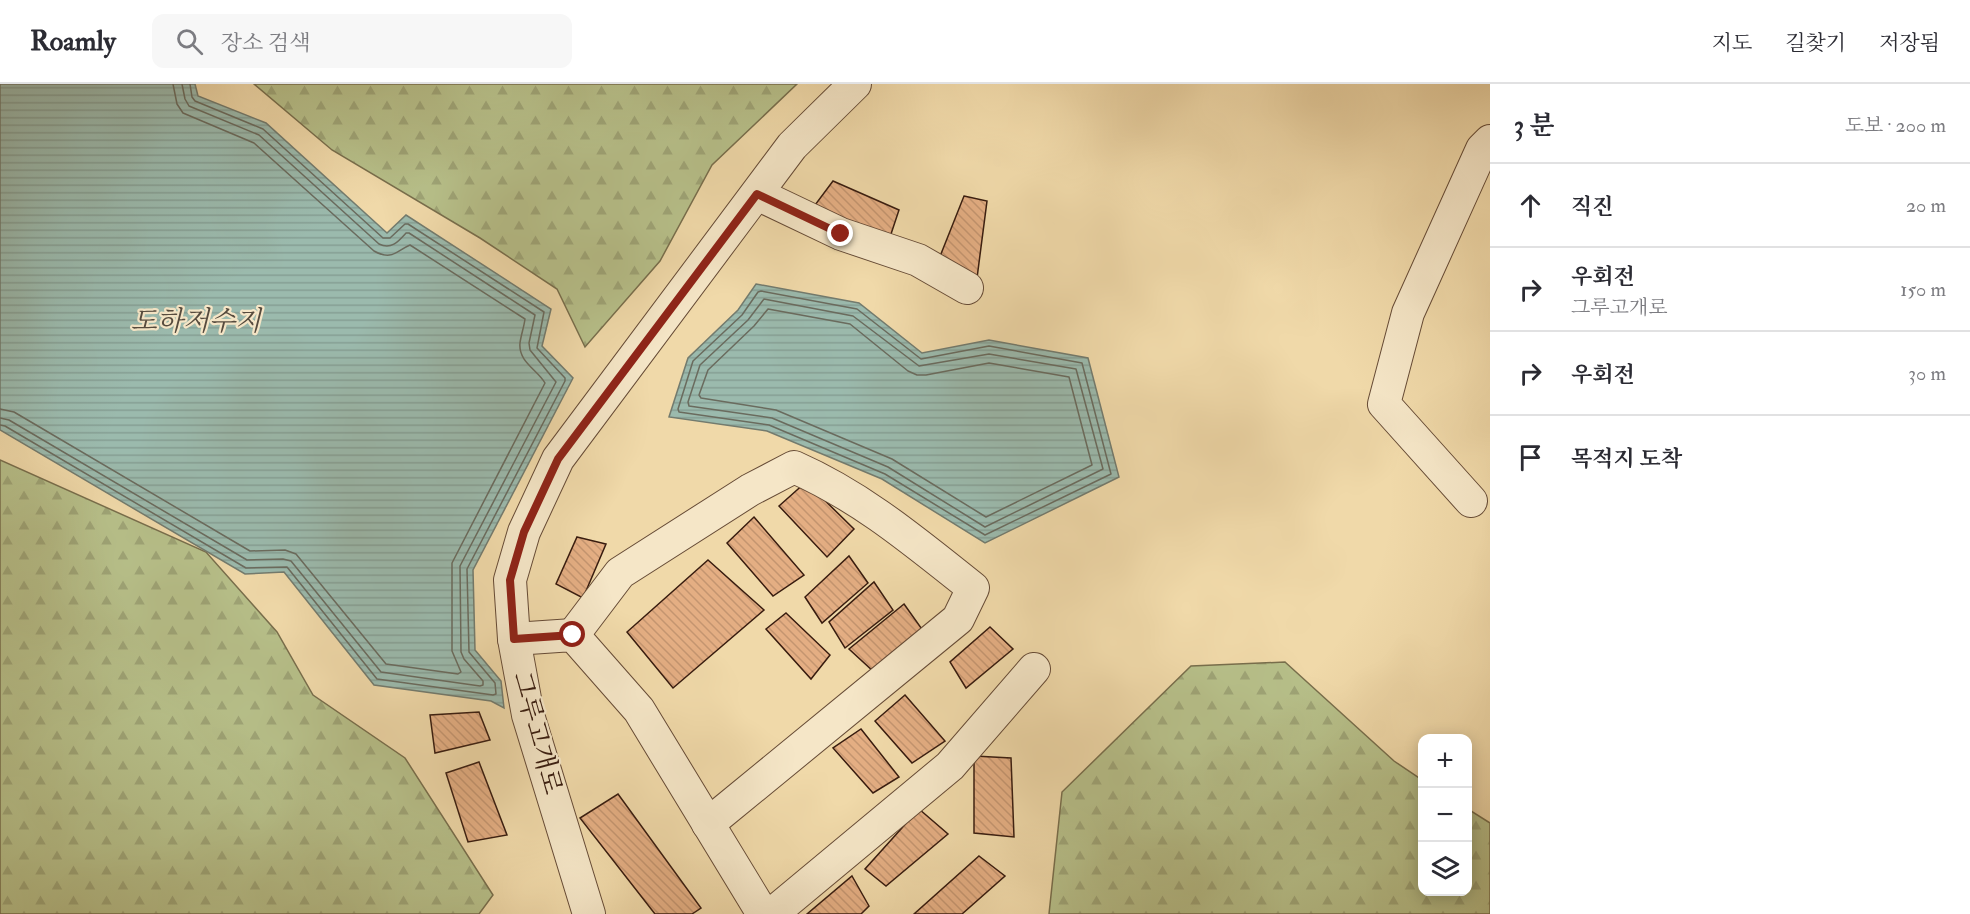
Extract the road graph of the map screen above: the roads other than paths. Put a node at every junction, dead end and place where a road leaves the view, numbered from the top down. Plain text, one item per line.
1 (855, 84) edge
2 (1490, 141) edge
3 (757, 194) junction
4 (967, 288) dead end
5 (1471, 501) dead end
6 (573, 635) junction
7 (514, 639) junction
8 (1034, 669) dead end
9 (708, 824) junction
10 (589, 914) edge
11 (763, 914) edge
12 (772, 914) edge

1 - 3 street, 그루고개로
2 - 5 street
3 - 4 street
3 - 7 street, 그루고개로
6 - 7 street
6 - 9 street
6 - 9 street
7 - 10 street, 그루고개로
8 - 12 street
9 - 11 street

